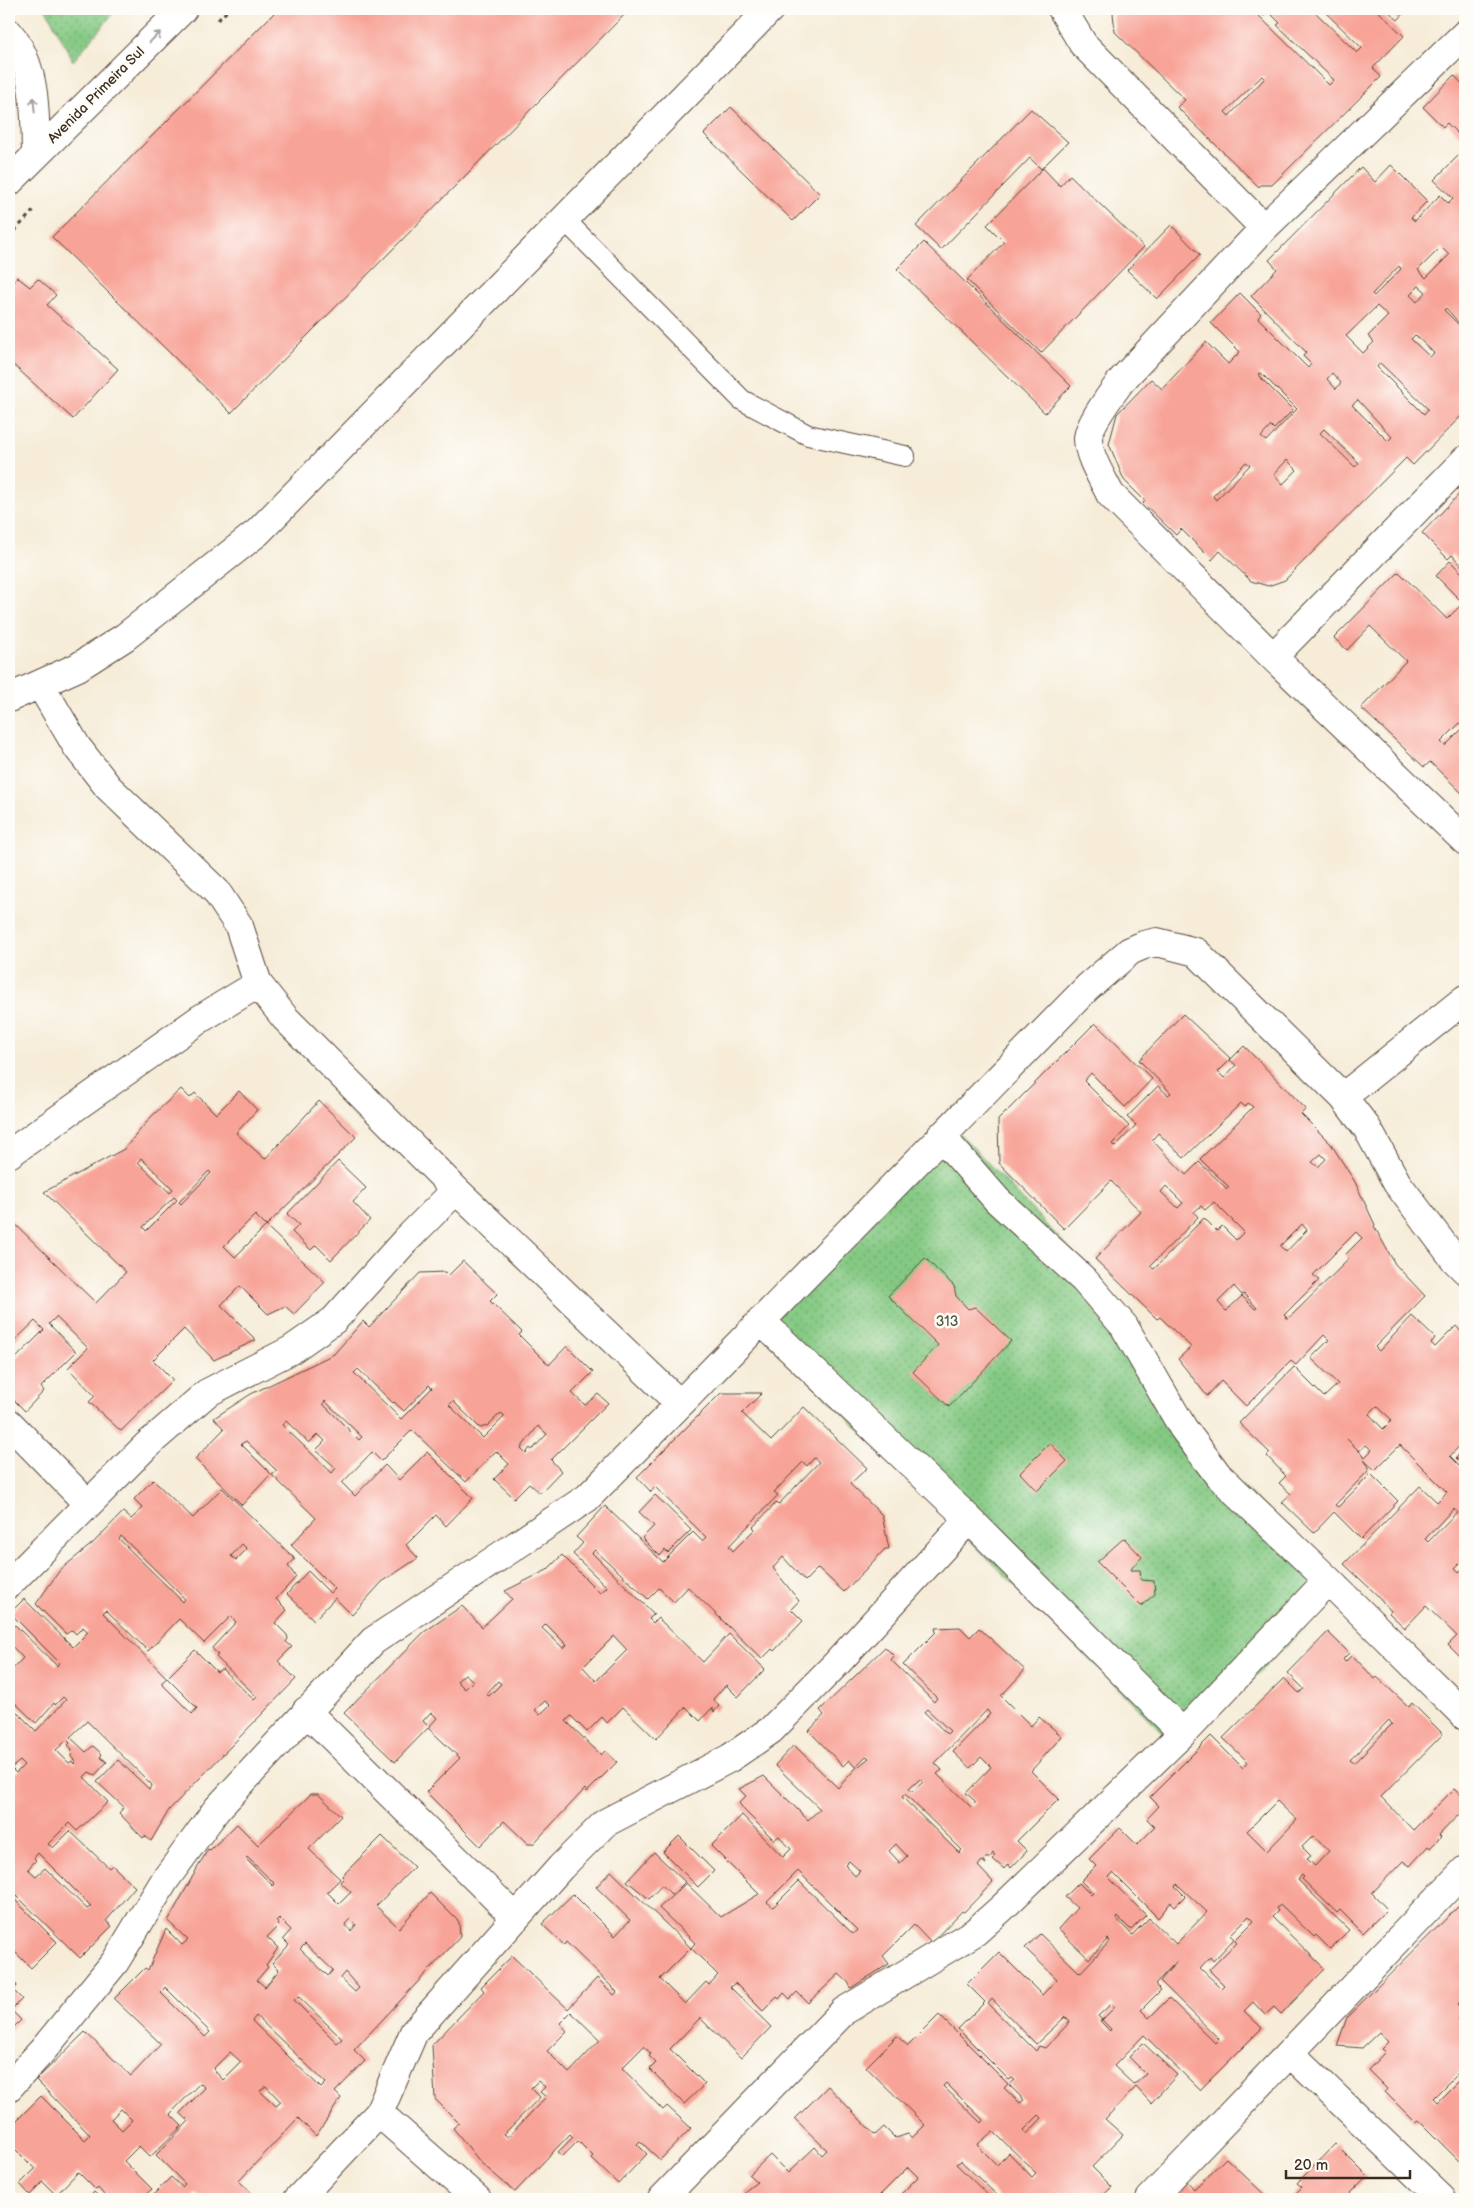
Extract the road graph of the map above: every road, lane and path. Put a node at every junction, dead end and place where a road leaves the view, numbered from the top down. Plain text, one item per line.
1 (183, 9) edge
2 (770, 9) edge
3 (1062, 9) edge
4 (9, 34) edge
5 (1465, 34) edge
6 (36, 154) junction
7 (9, 182) edge
8 (564, 219) junction
9 (1264, 228) junction
10 (905, 456) dead end
11 (1465, 460) edge
12 (1273, 657) junction
13 (40, 684) junction
14 (9, 698) edge
15 (1465, 841) edge
16 (258, 984) junction
17 (1465, 999) edge
18 (1343, 1097) junction
19 (941, 1136) junction
20 (9, 1154) edge
21 (456, 1190) junction
22 (1465, 1270) edge
23 (761, 1321) junction
24 (680, 1404) junction
25 (9, 1423) edge
26 (88, 1504) junction
27 (970, 1518) junction
28 (1328, 1580) junction
29 (9, 1584) edge
30 (306, 1711) junction
31 (1465, 1716) edge
32 (1183, 1733) junction
33 (1465, 1870) edge
34 (515, 1917) junction
35 (1290, 2053) junction
36 (9, 2087) edge
37 (379, 2113) junction
38 (298, 2199) edge
39 (477, 2199) edge
40 (662, 2199) edge
41 (1150, 2199) edge
42 (1442, 2199) edge

6 -> 1 street, Avenida Primeira Sul
2 - 8 street
3 - 9 street
6 -> 4 street
5 - 9 street
6 - 7 street, Avenida Primeira Sul
8 - 10 lane
8 - 13 street
9 - 12 street
11 - 12 street
12 - 15 street
13 - 14 street
13 - 16 street
16 - 20 street
16 - 21 street
17 - 18 street
18 - 19 street
18 - 22 street
19 - 23 street
19 - 28 street
21 - 24 street
21 - 26 street
23 - 24 street
23 - 27 street
24 - 30 street
25 - 26 street
26 - 29 street
27 - 32 street
27 - 34 street
28 - 31 street
28 - 32 street
30 - 34 street
30 - 36 street
32 - 40 street
33 - 35 street
34 - 37 street
35 - 41 street
35 - 42 street
37 - 38 street
37 - 39 street

